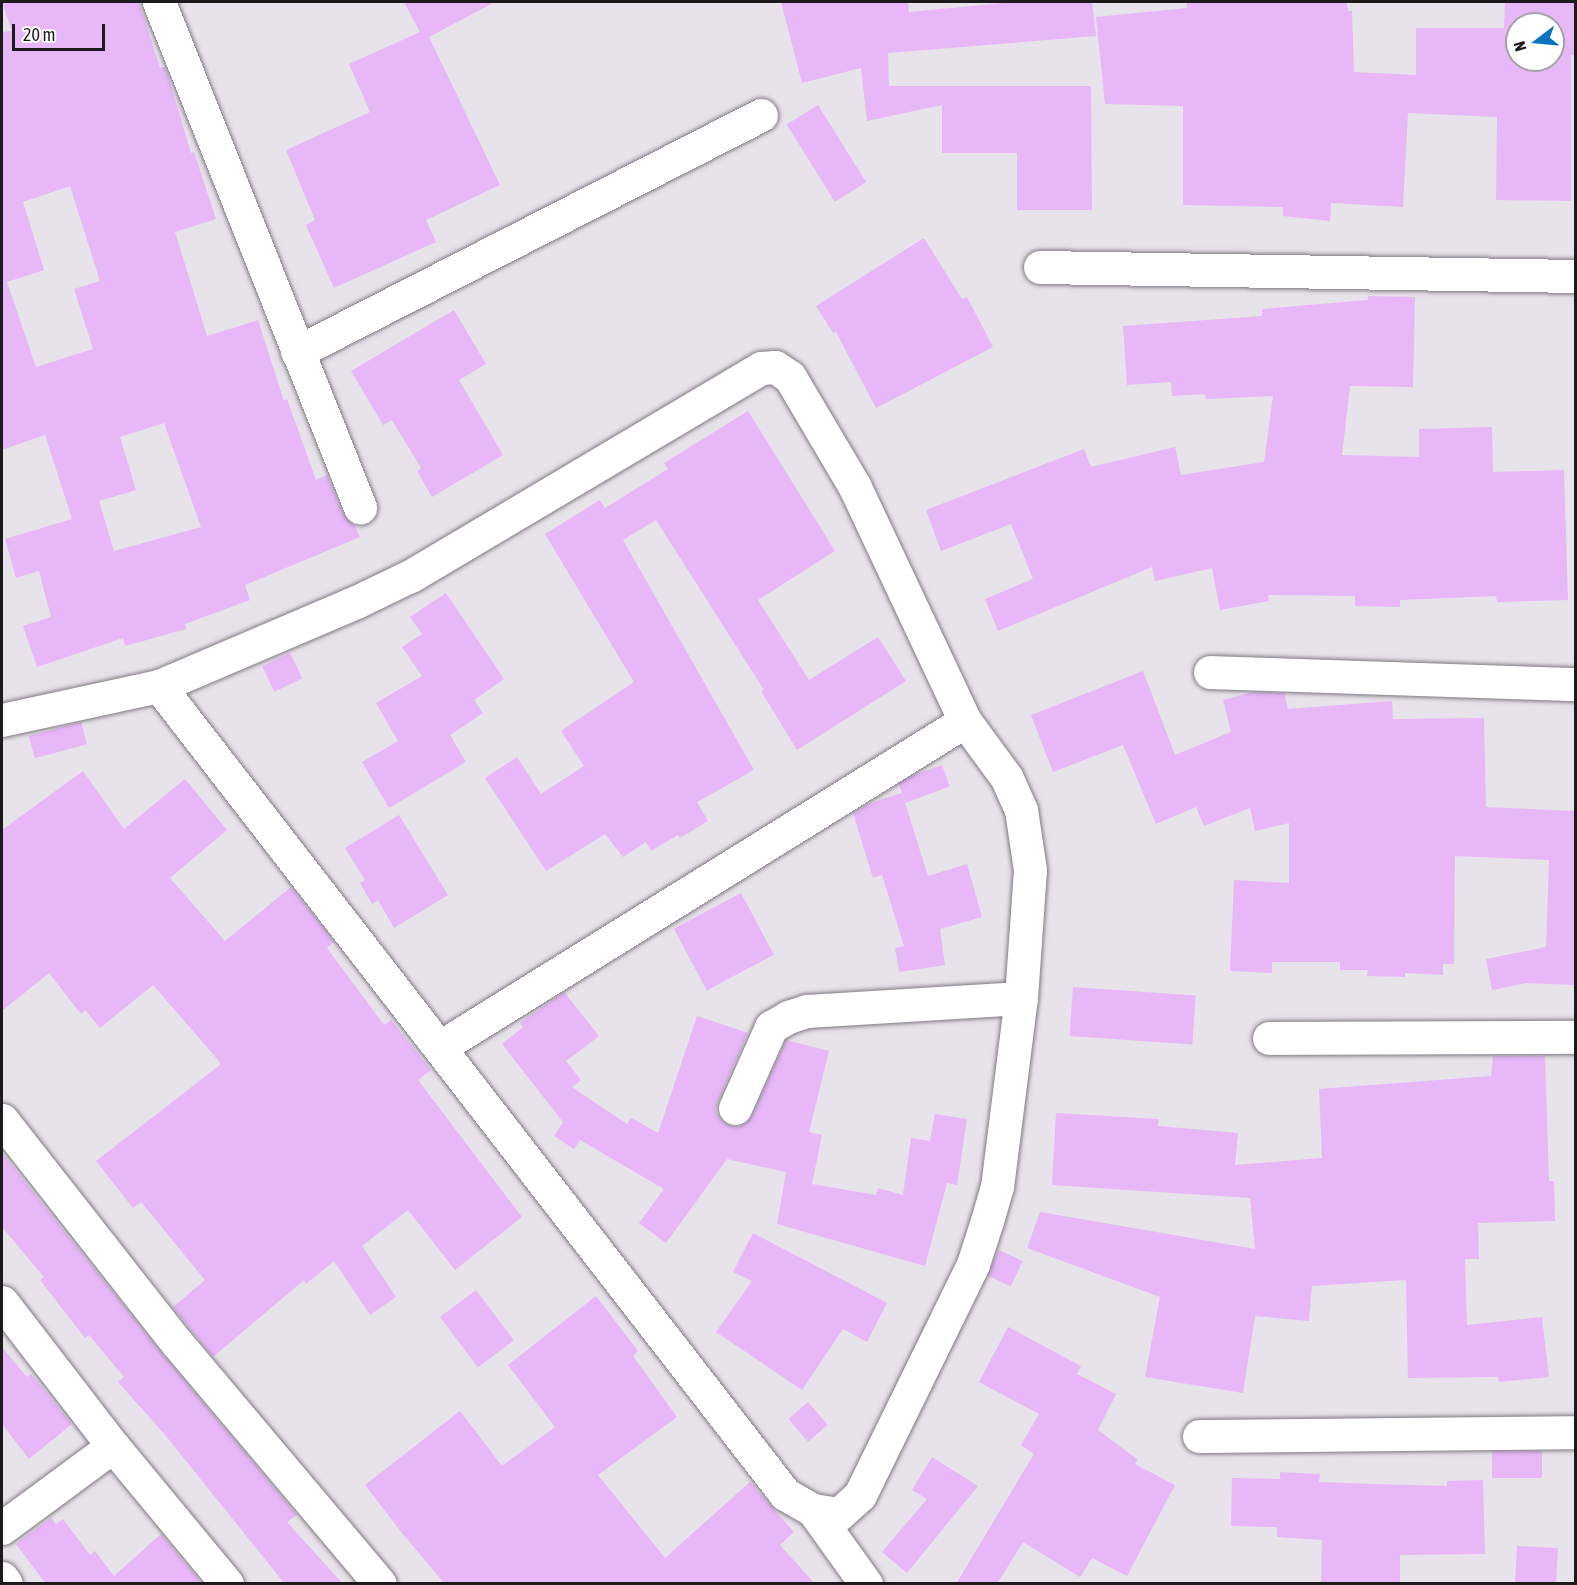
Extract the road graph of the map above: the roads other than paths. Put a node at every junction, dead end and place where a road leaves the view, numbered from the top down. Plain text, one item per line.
1 (159, 2) edge
2 (761, 115) dead end
3 (1040, 267) dead end
4 (1575, 276) edge
5 (297, 352) junction
6 (360, 507) dead end
7 (1210, 672) dead end
8 (1575, 684) edge
9 (159, 686) junction
10 (2, 720) edge
11 (966, 721) junction
12 (1021, 998) junction
13 (1575, 1037) edge
14 (1269, 1038) dead end
15 (440, 1047) junction
16 (735, 1108) dead end
17 (2, 1120) edge
18 (2, 1302) edge
19 (1575, 1432) edge
20 (1199, 1436) dead end
21 (113, 1446) junction
22 (813, 1510) junction
23 (2, 1528) edge
24 (2, 1578) edge
25 (6, 1584) edge
26 (226, 1584) edge
27 (380, 1584) edge
28 (866, 1584) edge

1 - 5 street
2 - 5 street
3 - 4 street
5 - 6 street
7 - 8 street
9 - 10 street
9 - 11 street
9 - 15 street
11 - 12 street
11 - 15 street
12 - 16 street
12 - 22 street
13 - 14 street
15 - 22 street
17 - 27 street
18 - 21 street
19 - 20 street
21 - 23 street
21 - 26 street
22 - 28 street
24 - 25 street

